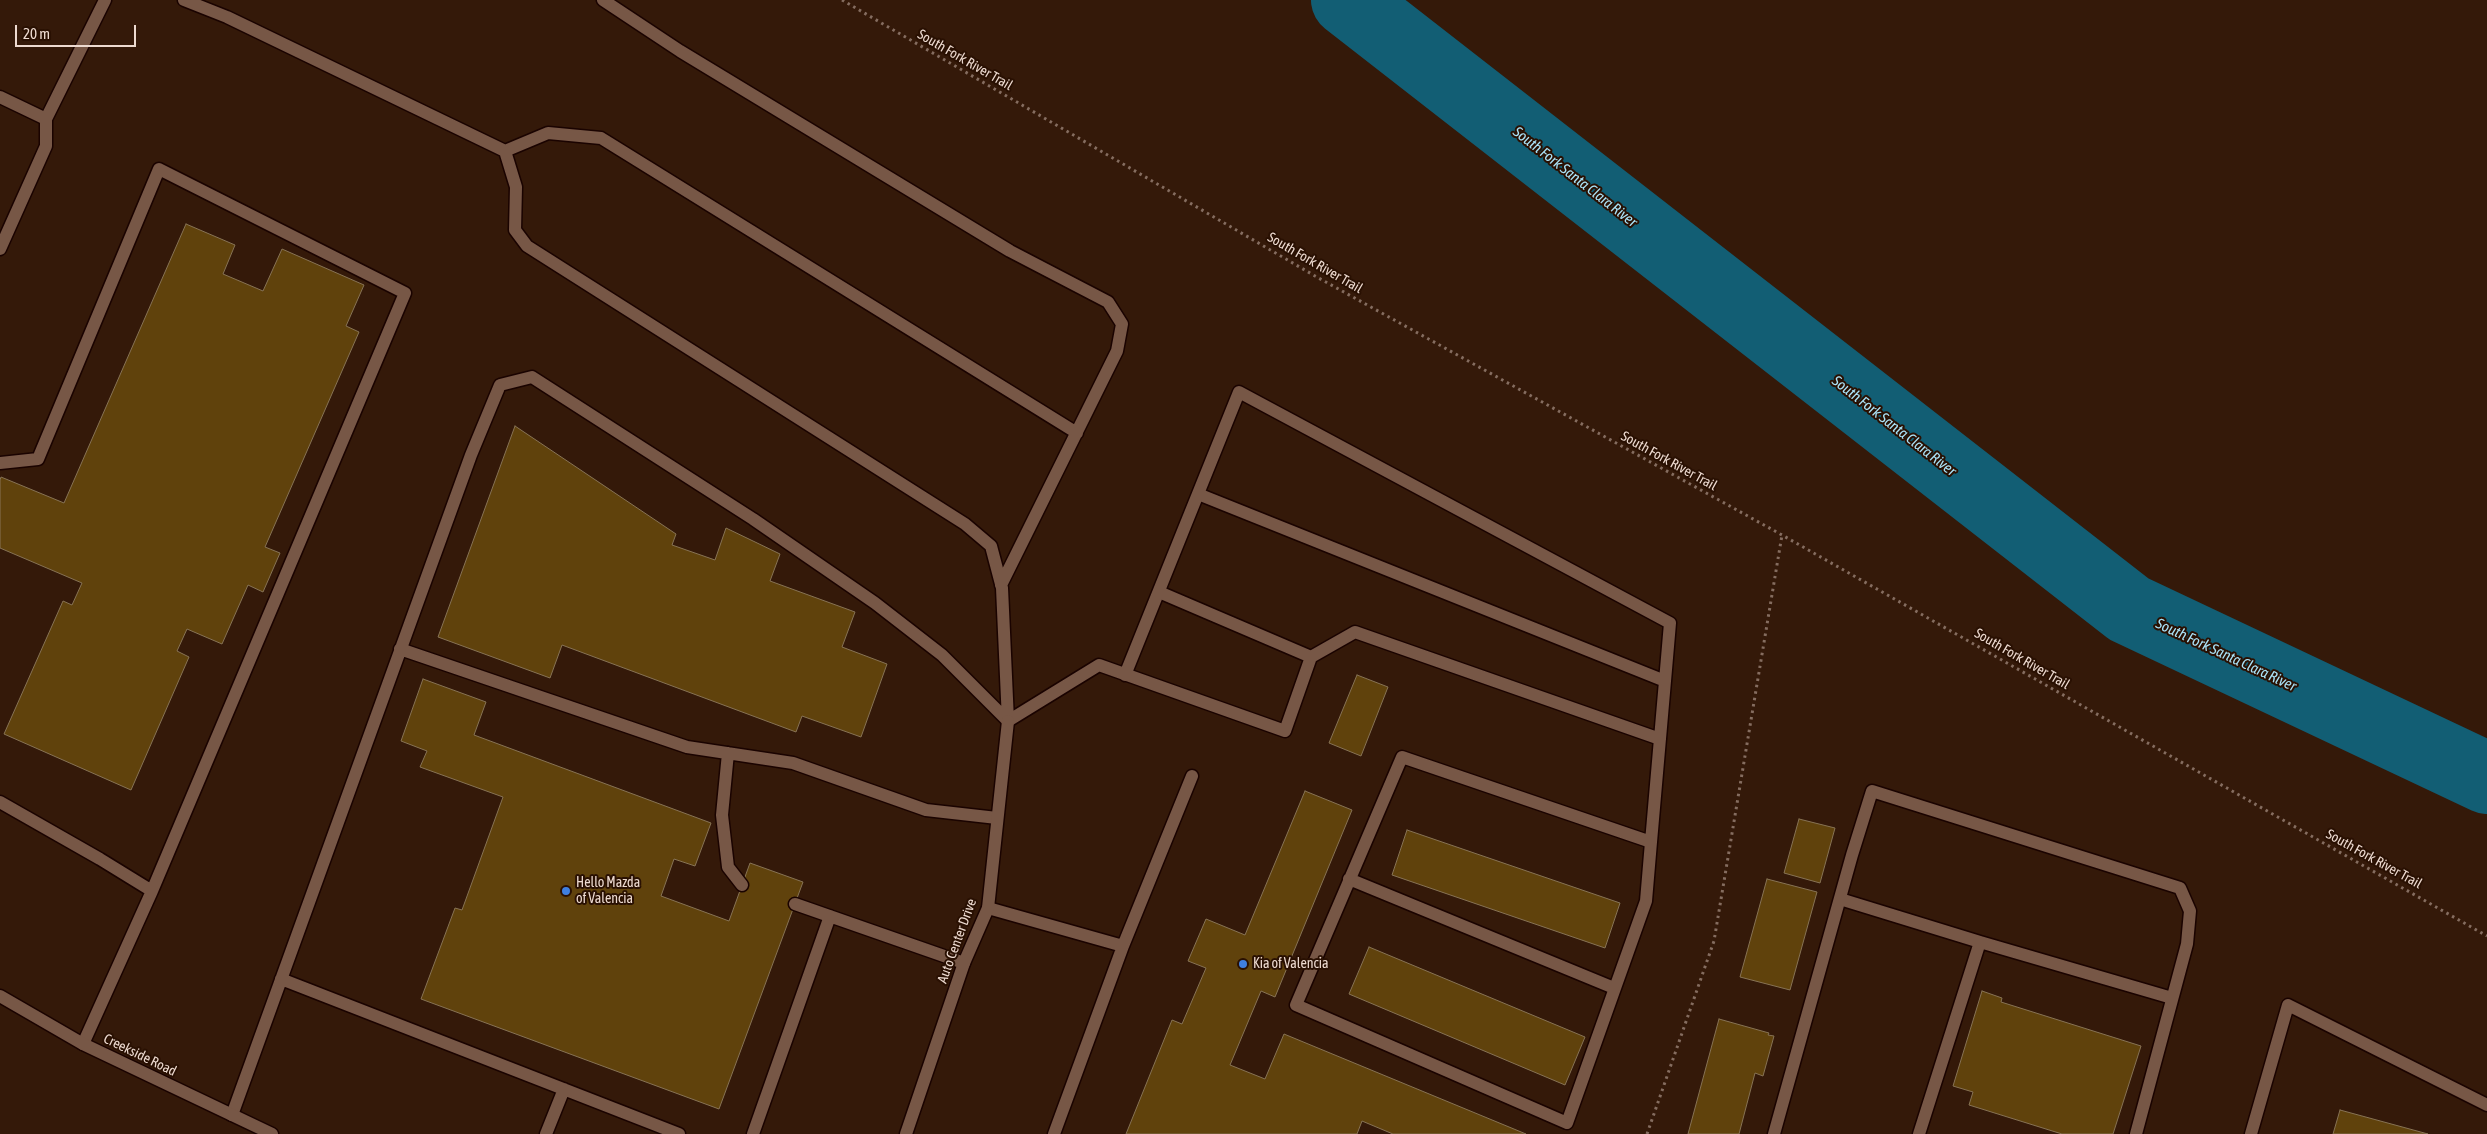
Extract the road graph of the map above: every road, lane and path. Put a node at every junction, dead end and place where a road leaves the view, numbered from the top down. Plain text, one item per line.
1 (104, 0) edge
2 (184, 0) edge
3 (603, 0) edge
4 (842, 0) edge
5 (0, 97) edge
6 (46, 119) junction
7 (505, 151) junction
8 (0, 249) edge
9 (1077, 433) junction
10 (0, 463) edge
11 (1198, 494) junction
12 (1782, 535) junction
13 (1001, 585) junction
14 (1159, 592) junction
15 (400, 649) junction
16 (1311, 657) junction
17 (1125, 675) junction
18 (1665, 681) junction
19 (1008, 721) junction
20 (1660, 739) junction
21 (728, 753) junction
22 (1192, 776) dead end
23 (0, 802) edge
24 (997, 818) junction
25 (1651, 842) junction
26 (1349, 879) junction
27 (742, 885) dead end
28 (152, 891) junction
29 (1840, 899) junction
30 (795, 904) dead end
31 (988, 908) junction
32 (830, 916) junction
33 (2487, 936) edge
34 (1980, 942) junction
35 (1123, 946) junction
36 (964, 964) junction
37 (282, 979) junction
38 (1614, 988) junction
39 (0, 996) edge
40 (2172, 998) junction
41 (83, 1044) junction
42 (564, 1089) junction
43 (2487, 1105) edge
44 (232, 1115) junction
45 (272, 1134) edge
46 (546, 1134) edge
47 (679, 1134) edge
48 (753, 1134) edge
49 (906, 1134) edge
50 (1054, 1134) edge
51 (1646, 1134) edge
52 (1774, 1134) edge
53 (1920, 1134) edge
54 (2136, 1134) edge
55 (2251, 1134) edge

1 - 6 street
2 - 7 street
3 - 9 street
4 - 12 path, South Fork River Trail
5 - 6 street
6 - 8 street
7 - 9 street
7 - 13 street, Auto Center Drive
9 - 13 street
10 - 28 street
11 - 14 street
11 - 18 street
11 - 18 street
12 - 33 path, South Fork River Trail
12 - 51 path
13 - 19 street, Auto Center Drive
14 - 16 street
14 - 17 street
15 - 19 street
15 - 21 street
15 - 37 street
16 - 17 street
16 - 20 street
17 - 19 street
18 - 20 street
19 - 24 street, Auto Center Drive
20 - 25 street
21 - 24 street
21 - 27 street
22 - 35 street
23 - 28 street
24 - 31 street, Auto Center Drive
25 - 26 street
25 - 38 street
26 - 38 street
26 - 38 street
28 - 41 street
29 - 34 street
29 - 40 street
29 - 52 street
30 - 32 street
31 - 35 street
31 - 36 street, Auto Center Drive
32 - 36 street
32 - 48 street
34 - 40 street
34 - 53 street
35 - 50 street
36 - 49 street, Auto Center Drive
37 - 42 street
37 - 44 street
39 - 41 street, Creekside Road
40 - 54 street
41 - 44 street, Creekside Road
42 - 46 street
42 - 47 street
43 - 55 street
44 - 45 street, Creekside Road

